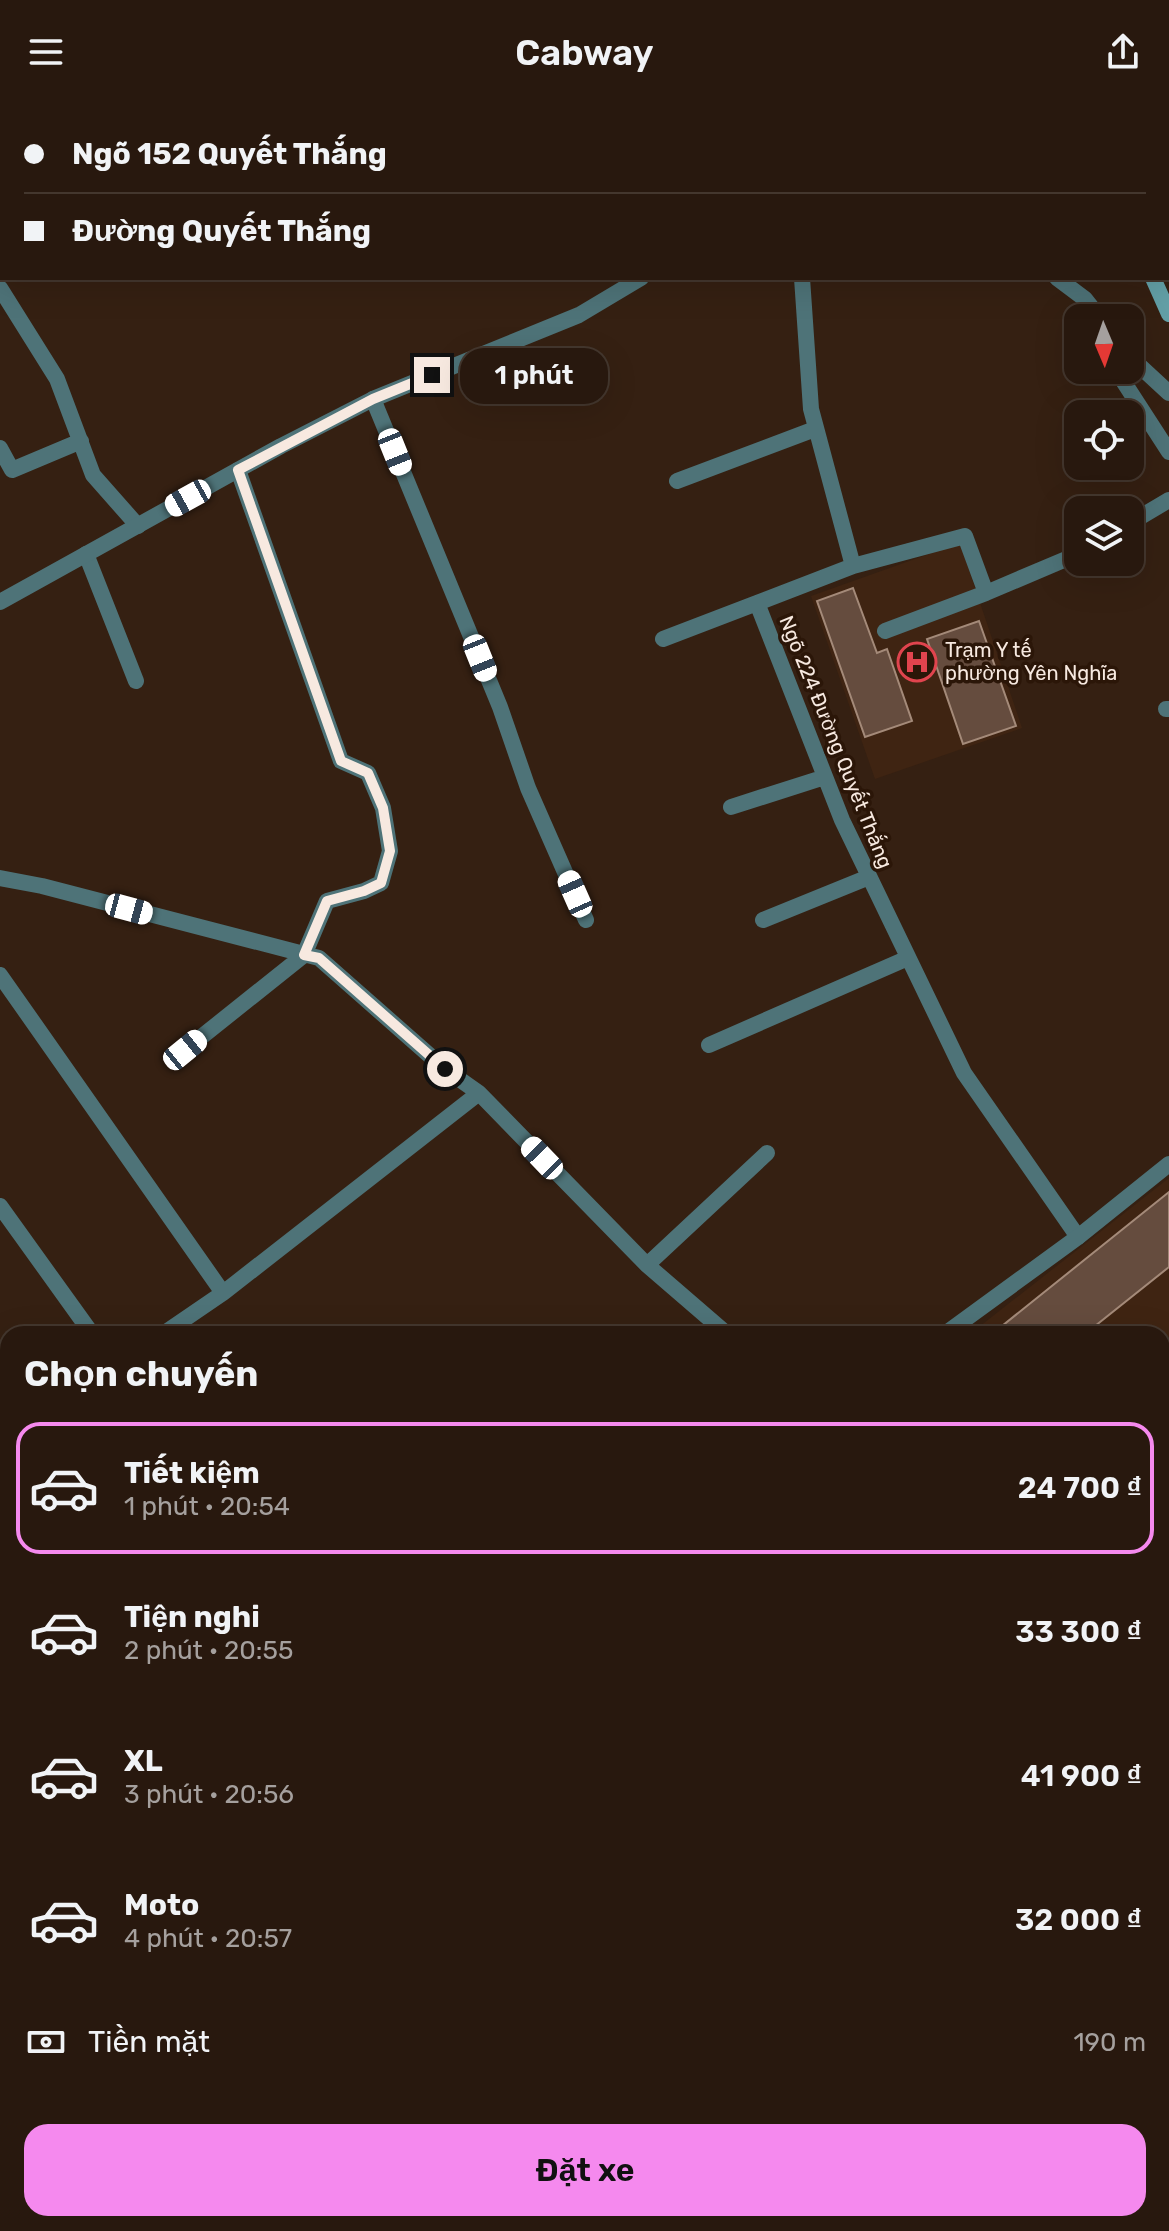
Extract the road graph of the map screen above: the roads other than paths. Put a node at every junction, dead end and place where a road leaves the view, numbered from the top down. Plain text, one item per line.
1 (638, 280) edge
2 (802, 280) edge
3 (1060, 280) edge
4 (1076, 280) edge
5 (1154, 280) edge
6 (0, 286) edge
7 (1085, 299) junction
8 (1087, 304) edge
9 (1089, 304) edge
10 (1169, 314) edge
11 (1144, 370) edge
12 (1125, 384) edge
13 (1169, 393) edge
14 (373, 399) junction
15 (815, 429) junction
16 (81, 441) junction
17 (0, 448) edge
18 (1169, 452) edge
19 (238, 470) junction
20 (677, 481) dead end
21 (1169, 500) edge
22 (1144, 515) edge
23 (138, 526) junction
24 (86, 554) junction
25 (1064, 560) edge
26 (853, 566) junction
27 (986, 593) junction
28 (0, 602) edge
29 (757, 603) junction
30 (885, 631) dead end
31 (663, 639) dead end
32 (136, 681) dead end
33 (825, 777) junction
34 (731, 807) dead end
35 (869, 877) junction
36 (0, 878) edge
37 (586, 920) dead end
38 (763, 920) dead end
39 (304, 955) junction
40 (908, 958) junction
41 (0, 975) edge
42 (709, 1045) dead end
43 (185, 1050) dead end
44 (479, 1093) junction
45 (767, 1153) dead end
46 (1169, 1164) edge
47 (0, 1206) edge
48 (1078, 1237) junction
49 (647, 1265) junction
50 (223, 1293) junction
51 (86, 1326) edge
52 (175, 1326) edge
53 (718, 1326) edge
54 (956, 1326) edge

1 - 14 street
2 - 15 street
3 - 7 street
4 - 7 street
5 - 10 main road
6 - 16 street
7 - 8 street
7 - 9 street
11 - 13 street
12 - 18 street
14 - 19 street
14 - 37 street
15 - 20 street
15 - 26 street
16 - 17 street
16 - 23 street
19 - 23 street
19 - 39 street
21 - 22 street
23 - 24 street
24 - 28 street
24 - 32 street
25 - 27 street
26 - 27 street, Ngõ 224 Đường Quyết Thắng
26 - 29 street, Ngõ 224 Đường Quyết Thắng
27 - 30 street
29 - 31 street
29 - 33 street, Ngõ 224 Đường Quyết Thắng
33 - 34 street
33 - 35 street, Ngõ 224 Đường Quyết Thắng
35 - 38 street
35 - 40 street, Ngõ 224 Đường Quyết Thắng
36 - 39 street
39 - 43 street
39 - 44 street
40 - 42 street
40 - 48 street, Ngõ 224 Đường Quyết Thắng
41 - 50 street
44 - 49 street
44 - 50 street
45 - 49 street
46 - 48 street
47 - 51 street
48 - 54 street
49 - 53 street
50 - 52 street

